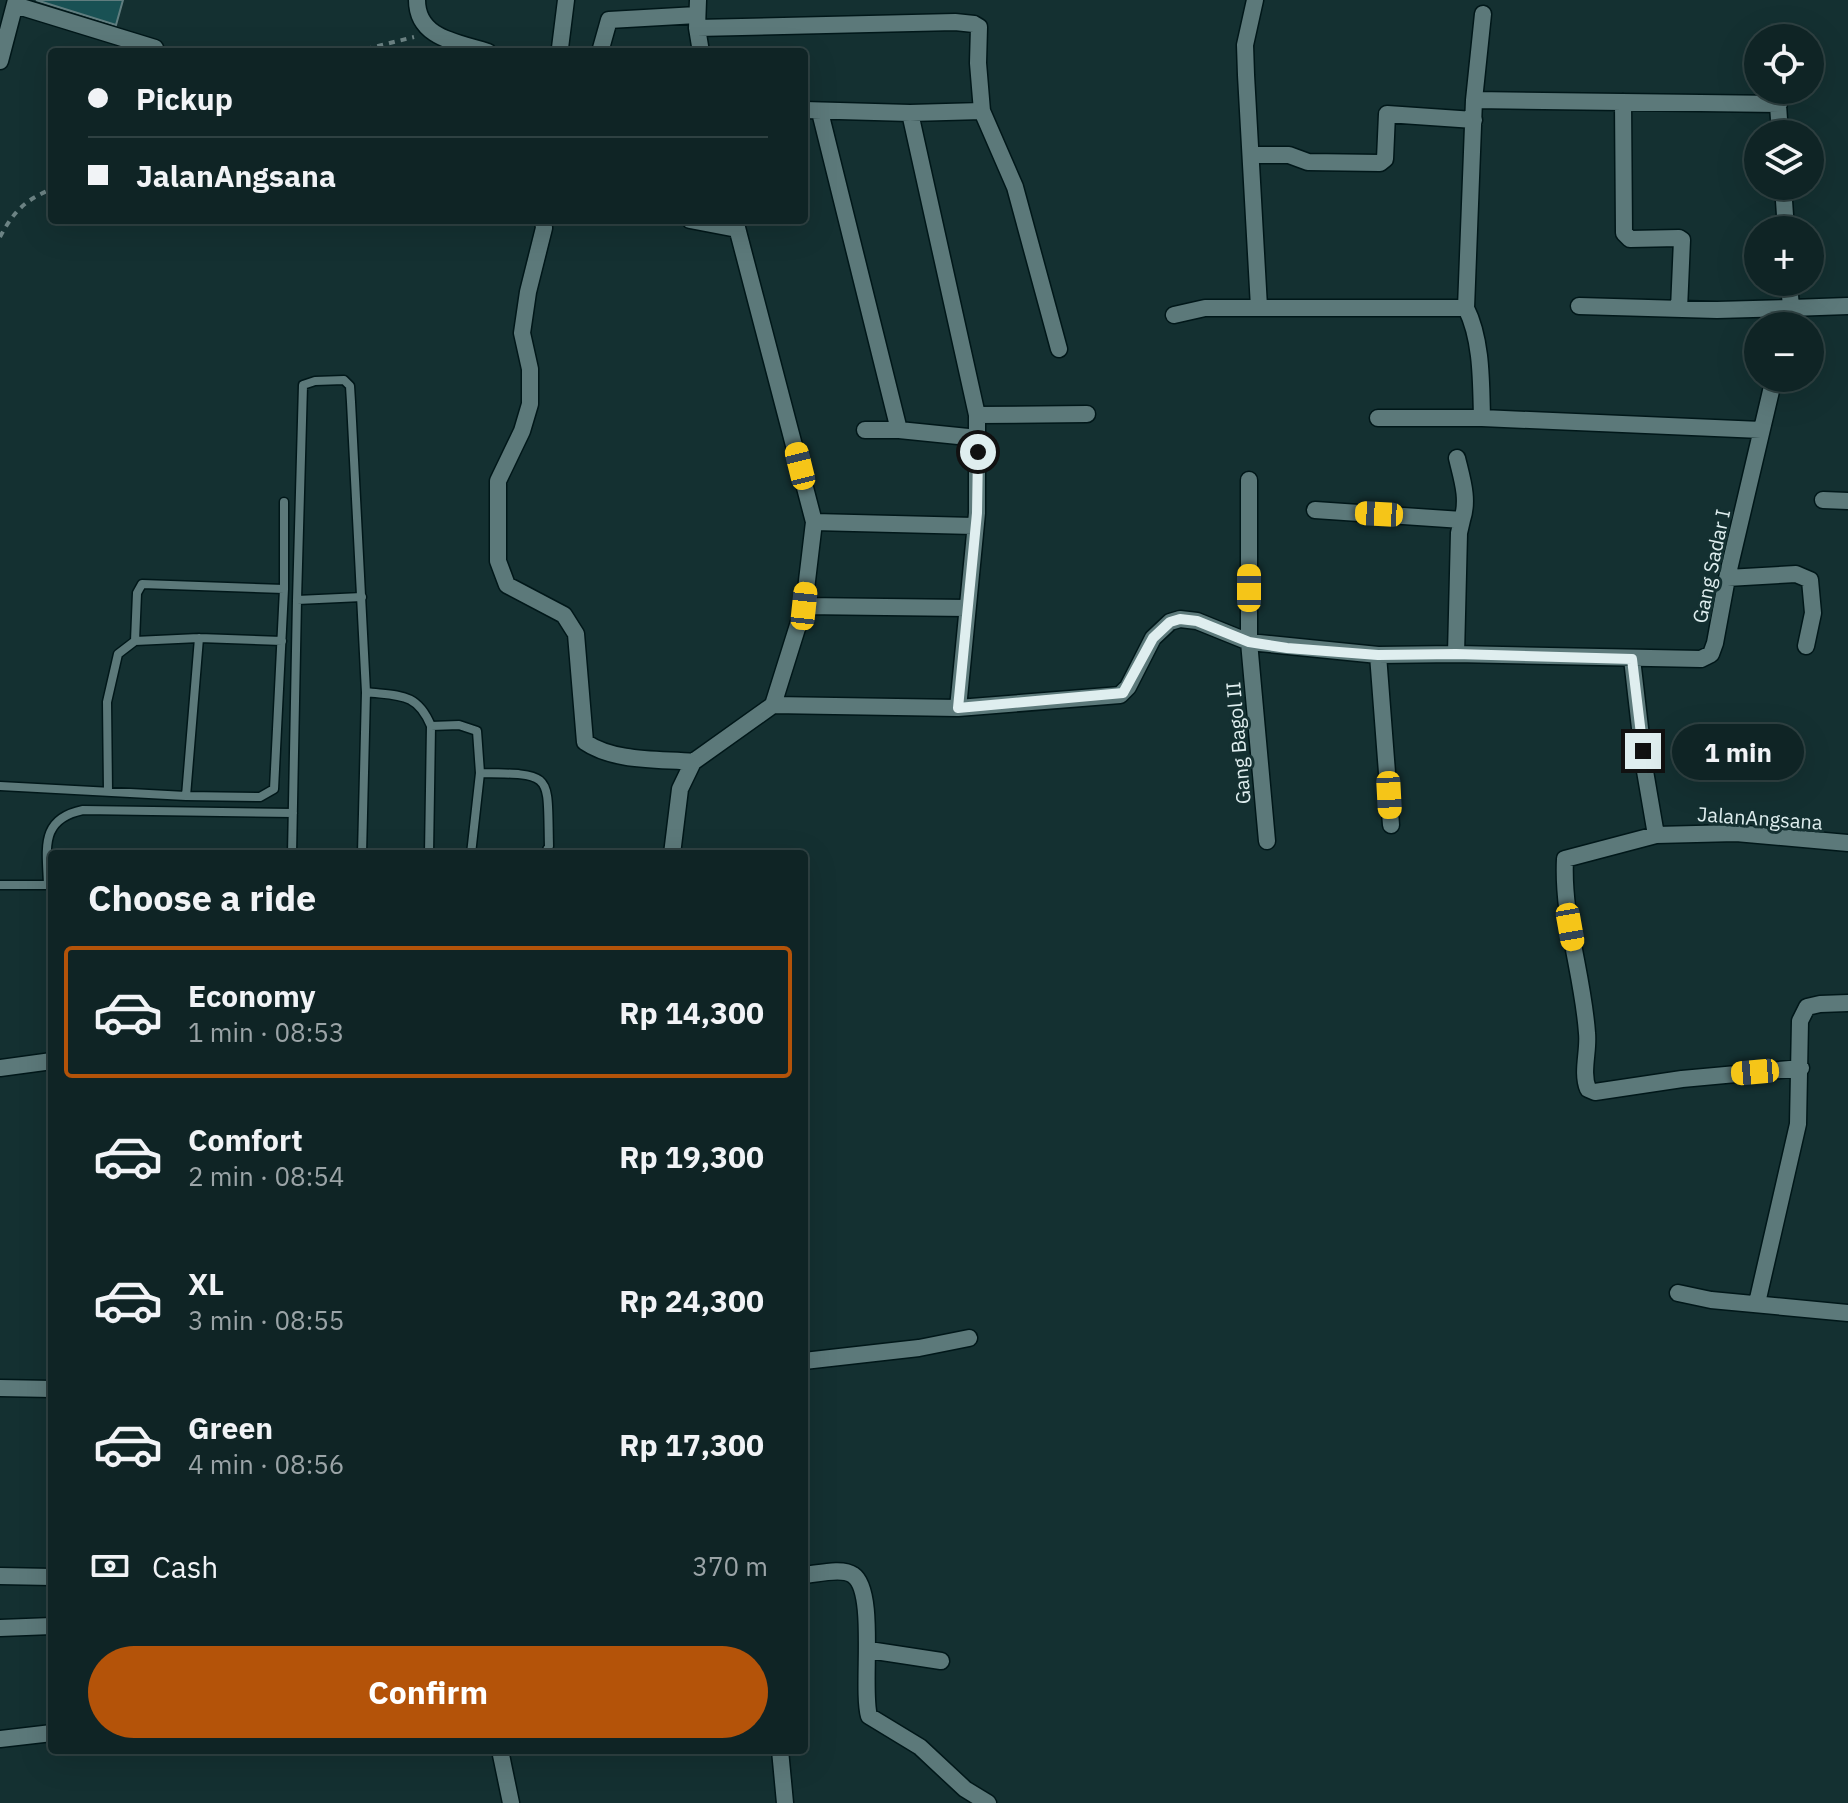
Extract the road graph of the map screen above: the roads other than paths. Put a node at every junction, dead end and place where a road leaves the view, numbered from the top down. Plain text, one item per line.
1 (417, 0) edge
2 (566, 0) edge
3 (1255, 0) edge
4 (15, 3) edge
5 (698, 14) edge
6 (1483, 14) dead end
7 (155, 48) dead end
8 (476, 48) edge
9 (560, 48) edge
10 (601, 48) edge
11 (701, 48) edge
12 (0, 61) edge
13 (1744, 98) edge
14 (1474, 100) junction
15 (1623, 102) junction
16 (812, 111) edge
17 (982, 111) junction
18 (910, 113) junction
19 (1474, 120) junction
20 (1251, 155) junction
21 (544, 224) edge
22 (736, 224) edge
23 (1790, 296) edge
24 (1579, 306) dead end
25 (1848, 306) edge
26 (1259, 307) junction
27 (1466, 308) junction
28 (1791, 308) junction
29 (1679, 309) junction
30 (1790, 312) edge
31 (1174, 315) dead end
32 (1059, 349) dead end
33 (1770, 392) edge
34 (1087, 414) dead end
35 (977, 415) junction
36 (1378, 418) dead end
37 (1482, 418) junction
38 (865, 430) dead end
39 (899, 430) junction
40 (1761, 430) junction
41 (978, 438) junction
42 (1457, 458) dead end
43 (1249, 480) dead end
44 (1823, 500) dead end
45 (1848, 501) edge
46 (284, 502) dead end
47 (1315, 510) dead end
48 (1462, 520) junction
49 (814, 522) junction
50 (974, 526) junction
51 (1727, 578) junction
52 (284, 589) junction
53 (362, 597) junction
54 (297, 600) junction
55 (804, 606) junction
56 (967, 608) junction
57 (199, 638) junction
58 (135, 641) junction
59 (282, 641) junction
60 (1249, 642) junction
61 (1806, 646) dead end
62 (1456, 654) junction
63 (1378, 655) junction
64 (1632, 659) junction
65 (366, 692) junction
66 (773, 705) junction
67 (958, 708) junction
68 (431, 726) junction
69 (693, 762) junction
70 (480, 773) junction
71 (0, 786) edge
72 (108, 791) junction
73 (186, 796) junction
74 (293, 813) junction
75 (1391, 825) dead end
76 (1656, 835) junction
77 (1267, 841) dead end
78 (1848, 843) edge
79 (49, 850) edge
80 (292, 850) edge
81 (362, 850) edge
82 (429, 850) edge
83 (471, 850) edge
84 (547, 850) edge
85 (672, 850) edge
86 (0, 885) edge
87 (48, 885) edge
88 (1848, 1003) edge
89 (48, 1062) edge
90 (0, 1068) edge
91 (1801, 1068) junction
92 (1678, 1293) dead end
93 (1757, 1303) junction
94 (1848, 1313) edge
95 (969, 1338) dead end
96 (808, 1361) edge
97 (0, 1388) edge
98 (48, 1389) edge
99 (808, 1575) edge
100 (0, 1576) edge
101 (48, 1577) edge
102 (48, 1626) edge
103 (0, 1628) edge
104 (869, 1650) junction
105 (941, 1661) dead end
106 (48, 1733) edge
107 (0, 1739) edge
108 (501, 1754) edge
109 (780, 1754) edge
110 (511, 1803) edge
111 (785, 1803) edge
112 (988, 1803) edge

1 - 8 street
2 - 9 street
3 - 20 street
4 - 7 street
4 - 12 street
5 - 10 street
5 - 11 street
5 - 17 street
6 - 14 street
13 - 15 street
14 - 15 street
14 - 19 street
15 - 29 street
16 - 18 street
16 - 39 street
17 - 18 street
17 - 32 street
18 - 35 street
19 - 20 street
19 - 27 street
20 - 26 street
21 - 69 street
22 - 49 street
23 - 28 street
24 - 29 street
25 - 28 street
26 - 27 street
26 - 31 street
27 - 37 street
28 - 29 street
28 - 30 street
33 - 40 street, Gang Sadar I
34 - 35 street
35 - 41 street
36 - 37 street
37 - 40 street
38 - 39 street
39 - 41 street
40 - 51 street, Gang Sadar I
41 - 50 street
42 - 48 street
43 - 60 street, Gang Bagol II
44 - 45 street
46 - 52 lane
47 - 48 street
48 - 62 street
49 - 50 street
49 - 55 street
50 - 56 street
51 - 61 street
51 - 64 street, Gang Sadar I
52 - 58 lane
52 - 59 lane
53 - 54 lane
53 - 54 lane
53 - 65 lane
54 - 74 lane
55 - 56 street
55 - 66 street
56 - 67 street
57 - 58 lane
57 - 59 lane
57 - 73 lane
58 - 72 lane
59 - 73 lane
60 - 63 street, Gang Sadar I
60 - 67 street, Gang Sadar I
60 - 77 street, Gang Bagol II
62 - 63 street, Gang Sadar I
62 - 64 street, Gang Sadar I
63 - 75 street
64 - 76 street
65 - 68 lane
65 - 81 lane
66 - 67 street
66 - 69 street
68 - 70 lane
68 - 82 lane
69 - 85 street
70 - 83 lane
70 - 84 lane
71 - 72 lane
72 - 73 lane
74 - 79 lane
74 - 80 lane
76 - 78 street, JalanAngsana
76 - 91 street, JalanAngsana
86 - 87 lane
88 - 91 street
89 - 90 street
91 - 93 street
92 - 93 street
93 - 94 street
95 - 96 street
97 - 98 street
99 - 104 street
100 - 101 street
102 - 103 street
104 - 105 street
104 - 112 street
106 - 107 street
108 - 110 street
109 - 111 street

